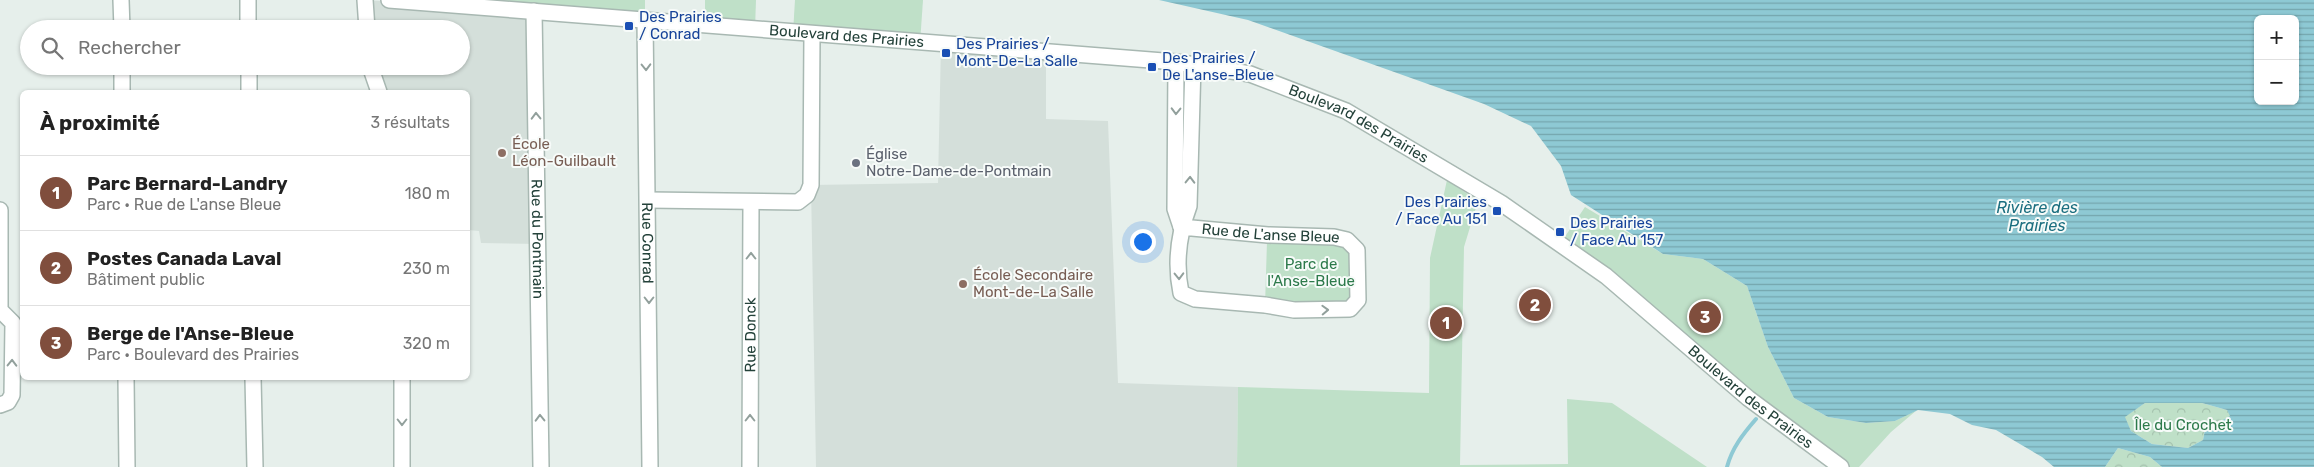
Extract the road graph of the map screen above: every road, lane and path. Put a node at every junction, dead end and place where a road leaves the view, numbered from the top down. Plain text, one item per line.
1 (121, 0) edge
2 (248, 0) edge
3 (365, 0) edge
4 (389, 0) edge
5 (534, 11) junction
6 (645, 19) junction
7 (122, 20) edge
8 (248, 20) edge
9 (366, 20) edge
10 (812, 35) junction
11 (1176, 62) junction
12 (1193, 64) junction
13 (122, 75) edge
14 (248, 75) edge
15 (373, 75) edge
16 (122, 90) edge
17 (249, 90) edge
18 (378, 90) edge
19 (648, 200) junction
20 (751, 202) junction
21 (0, 210) edge
22 (0, 218) edge
23 (1181, 228) junction
24 (0, 310) edge
25 (126, 380) edge
26 (253, 380) edge
27 (402, 380) edge
28 (0, 406) edge
29 (127, 467) edge
30 (255, 467) edge
31 (402, 467) edge
32 (541, 467) edge
33 (650, 467) edge
34 (750, 467) edge
35 (1841, 467) edge

1 - 7 street
2 - 8 street
3 - 9 street
4 - 5 street, Boulevard des Prairies
5 - 6 street, Boulevard des Prairies
32 -> 5 street, Rue du Pontmain
6 - 10 street, Boulevard des Prairies
6 -> 19 street, Rue Conrad
10 - 11 street, Boulevard des Prairies
10 - 20 street
11 - 12 street, Boulevard des Prairies
11 -> 23 street, Rue de L'anse Bleue
23 -> 12 street, Rue de L'anse Bleue
12 - 35 street, Boulevard des Prairies
13 - 16 street
14 - 17 street
15 - 18 street
19 - 20 street
19 -> 33 street, Rue Conrad
34 -> 20 street, Rue Donck
21 - 22 street
22 - 24 street
23 -> 23 street, Rue de L'anse Bleue
28 -> 24 street
25 - 29 street
26 - 30 street
27 -> 31 street

